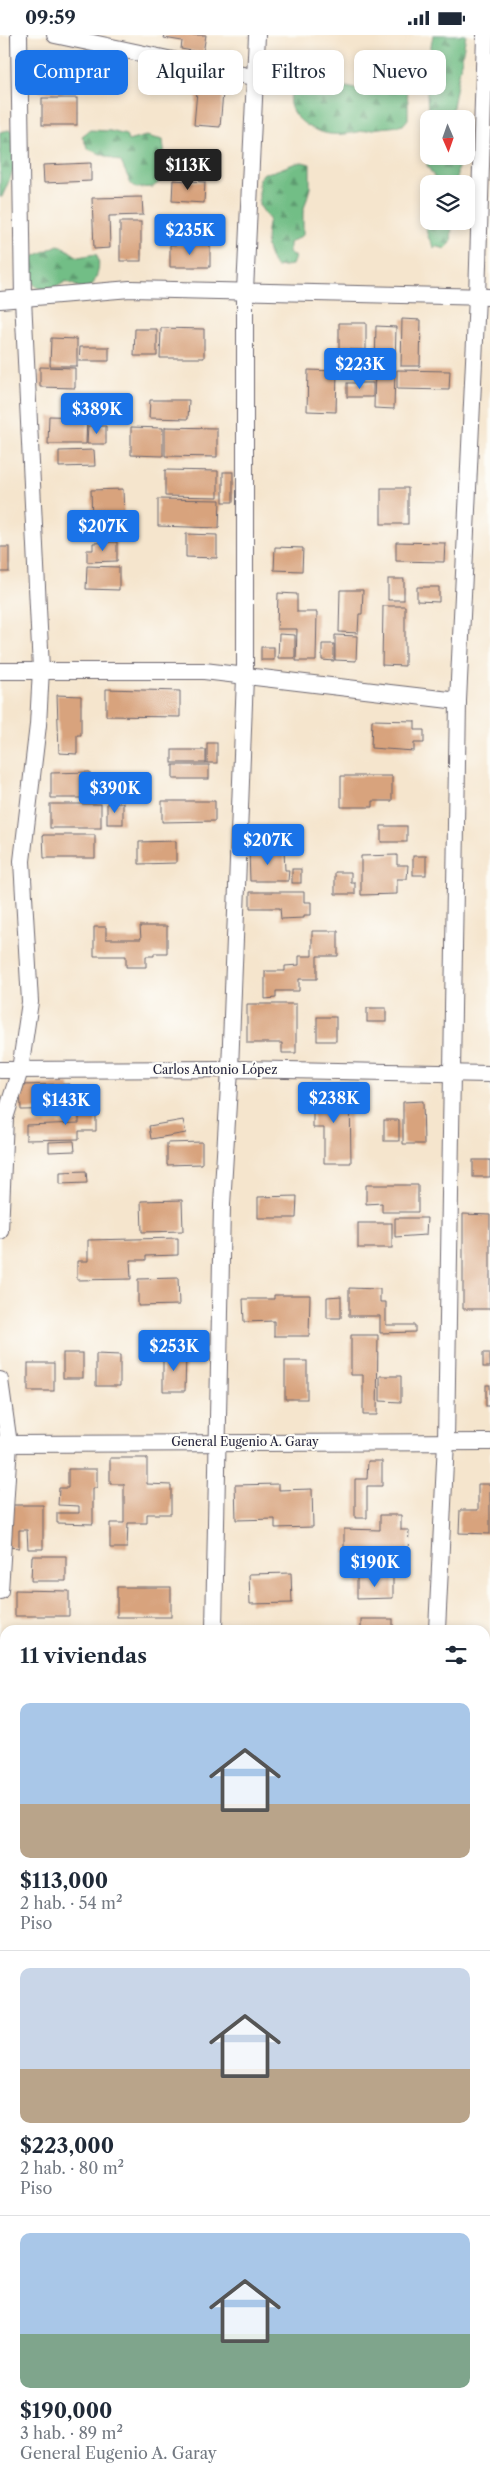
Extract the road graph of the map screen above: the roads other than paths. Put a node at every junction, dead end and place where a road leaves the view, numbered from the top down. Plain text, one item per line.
1 (19, 35) edge
2 (55, 35) edge
3 (257, 35) edge
4 (485, 35) edge
5 (257, 50) edge
6 (253, 77) edge
7 (256, 95) edge
8 (244, 291) junction
9 (483, 297) edge
10 (23, 299) junction
11 (0, 301) edge
12 (41, 669) junction
13 (0, 671) edge
14 (245, 677) junction
15 (458, 701) junction
16 (230, 1069) junction
17 (20, 1070) junction
18 (0, 1071) edge
19 (450, 1073) junction
20 (490, 1073) edge
21 (0, 1231) edge
22 (0, 1380) edge
23 (446, 1441) junction
24 (216, 1442) junction
25 (490, 1442) edge
26 (4, 1444) edge
27 (0, 1591) edge
28 (214, 1625) edge
29 (437, 1625) edge

1 - 10 street
2 - 6 street
3 - 5 street
4 - 9 street
7 - 8 street
8 - 9 street
8 - 10 street
8 - 14 street
9 - 15 street
10 - 11 street
10 - 12 street
12 - 13 street
12 - 14 street
12 - 17 street
14 - 15 street
14 - 16 street
15 - 19 street
16 - 17 street, Carlos Antonio López
16 - 19 street, Carlos Antonio López
16 - 24 street
17 - 18 street, Carlos Antonio López
17 - 21 street
19 - 20 street, Carlos Antonio López
19 - 23 street
22 - 26 street
23 - 24 street, General Eugenio A. Garay
23 - 25 street, General Eugenio A. Garay
23 - 29 street
24 - 26 street, General Eugenio A. Garay
24 - 28 street
26 - 27 street

